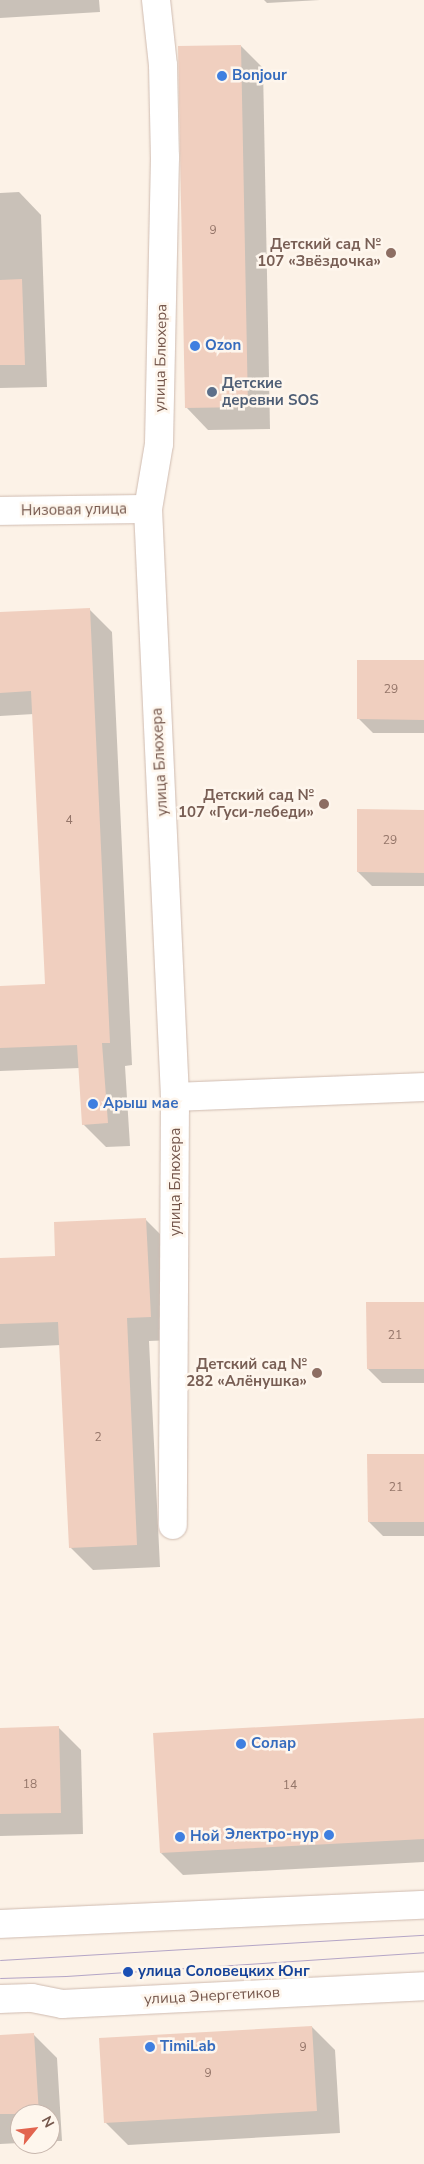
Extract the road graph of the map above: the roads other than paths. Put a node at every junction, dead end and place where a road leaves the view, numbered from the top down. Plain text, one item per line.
1 (156, 0) edge
2 (148, 509) junction
3 (0, 511) edge
4 (424, 1087) edge
5 (175, 1096) junction
6 (173, 1526) dead end
7 (424, 1906) edge
8 (0, 1924) edge
9 (424, 1986) edge
10 (0, 1999) edge

1 - 2 street, улица Блюхера
2 - 3 street, Низовая улица
2 - 5 street, улица Блюхера
4 - 5 street
5 - 6 street, улица Блюхера
7 - 8 street
9 - 10 street, улица Энергетиков

